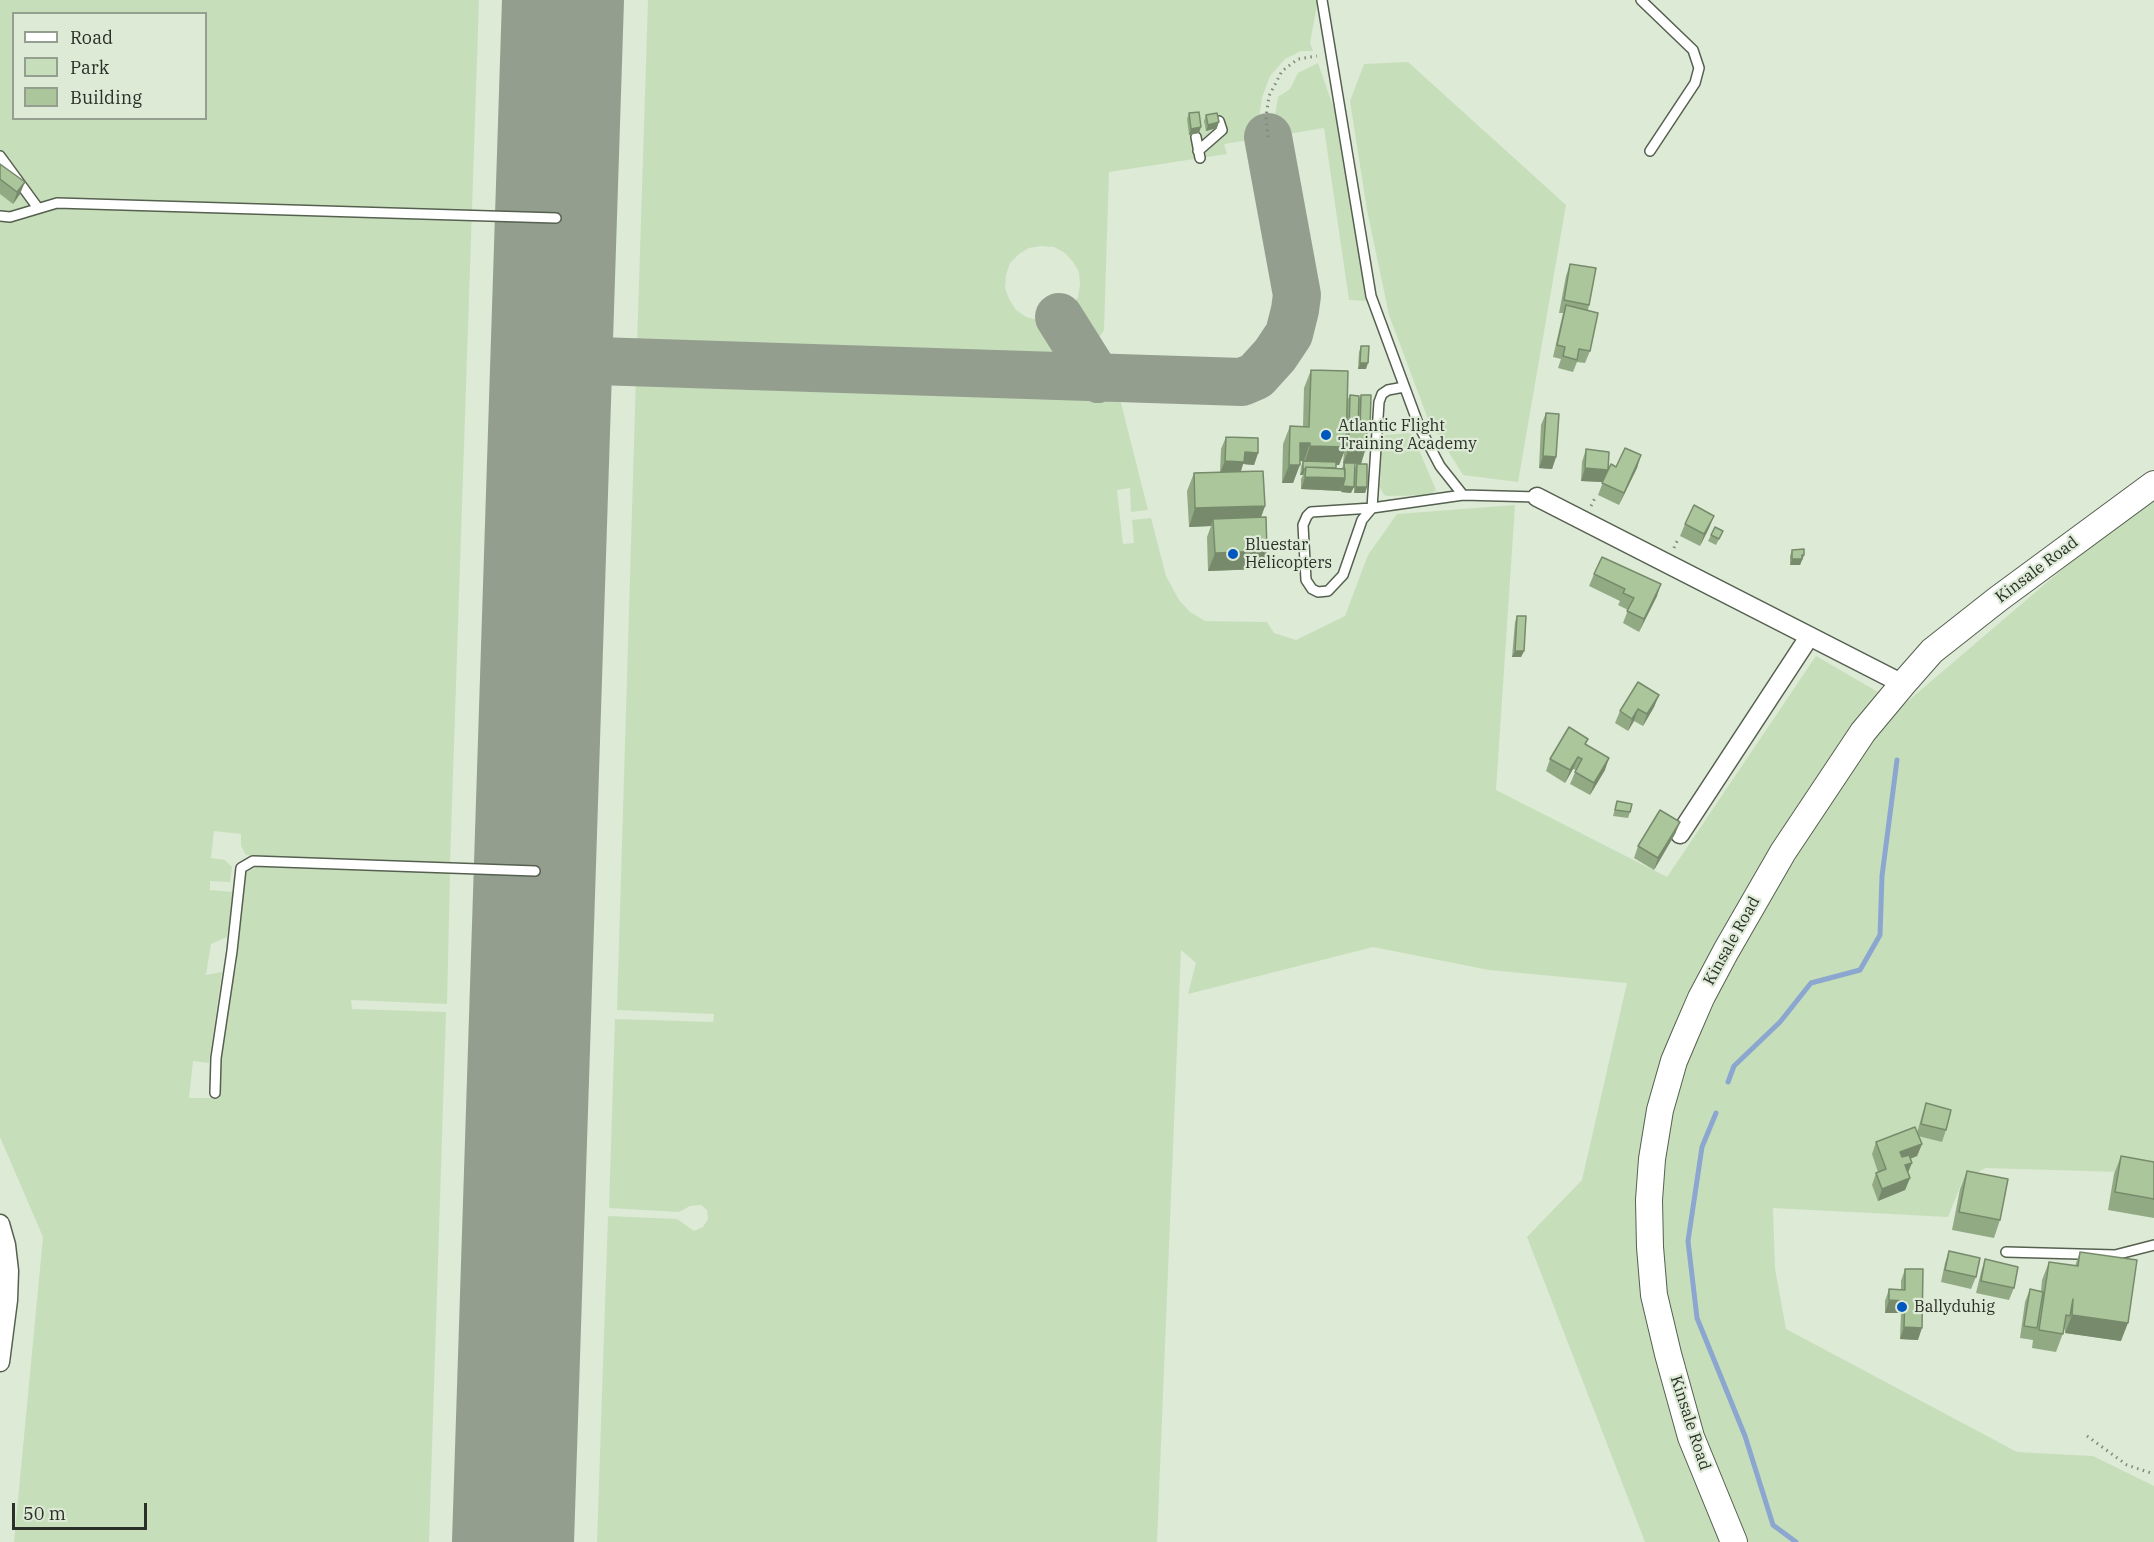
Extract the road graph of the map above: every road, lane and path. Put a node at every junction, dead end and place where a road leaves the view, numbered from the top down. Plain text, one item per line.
1 (1322, 0) edge
2 (1641, 0) edge
3 (1332, 57) junction
4 (1219, 121) edge
5 (1196, 136) dead end
6 (1268, 137) dead end
7 (1650, 151) dead end
8 (0, 156) edge
9 (38, 208) junction
10 (0, 216) edge
11 (556, 219) dead end
12 (1404, 387) junction
13 (2154, 484) edge
14 (1463, 495) junction
15 (1537, 497) joint
16 (1372, 508) junction
17 (1809, 637) junction
18 (1903, 684) junction
19 (1680, 834) edge
20 (535, 871) dead end
21 (215, 1093) dead end
22 (0, 1224) edge
23 (2154, 1245) edge
24 (2006, 1252) dead end
25 (0, 1362) edge
26 (2087, 1436) dead end
27 (2154, 1474) edge
28 (1734, 1542) edge

1 - 3 lane
2 - 7 lane
3 - 6 path
3 - 12 lane
4 - 5 lane
8 - 9 lane
9 - 10 lane
9 - 11 lane
12 - 14 lane
12 - 16 lane
13 - 18 main road, Kinsale Road
14 - 15 lane
14 - 16 lane
15 - 17 street
16 - 16 lane
17 - 18 street
17 - 19 street
18 - 28 main road, Kinsale Road
20 - 21 lane
22 - 25 street
23 - 24 lane
26 - 27 path

